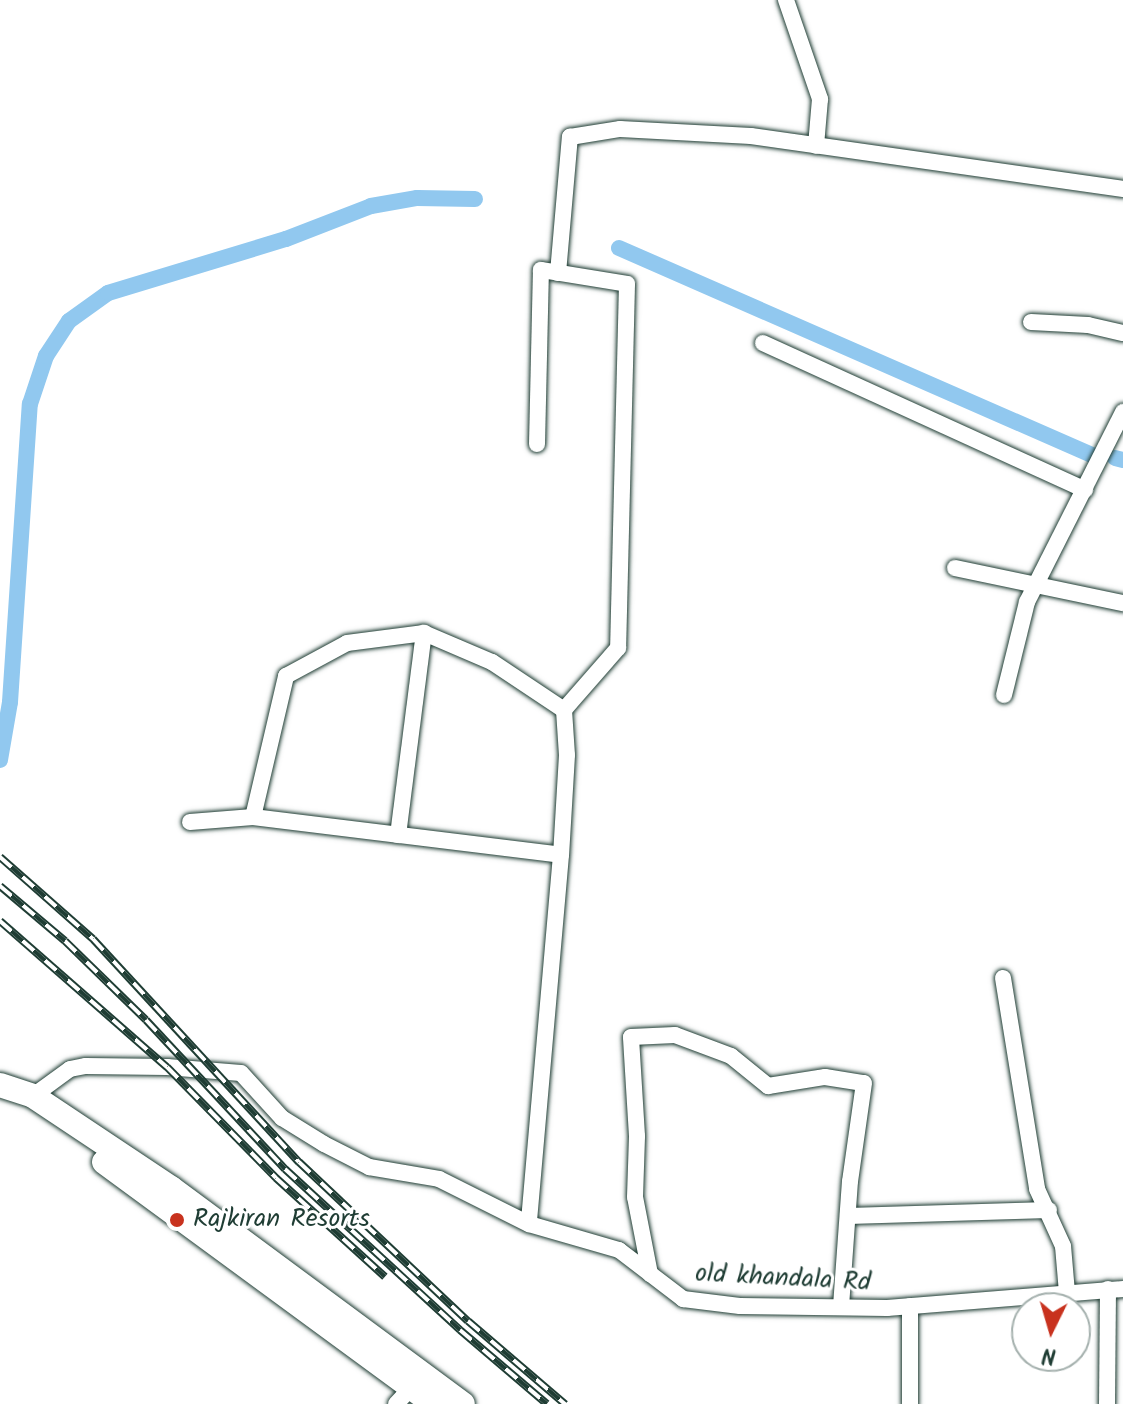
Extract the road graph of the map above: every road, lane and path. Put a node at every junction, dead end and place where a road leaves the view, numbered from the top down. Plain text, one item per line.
1 (786, 0) edge
2 (816, 146) junction
3 (1123, 189) edge
4 (558, 273) junction
5 (1031, 322) dead end
6 (1123, 333) edge
7 (763, 343) dead end
8 (1123, 412) edge
9 (537, 444) dead end
10 (1085, 490) junction
11 (955, 568) dead end
12 (1036, 584) junction
13 (1123, 603) edge
14 (424, 633) junction
15 (1004, 695) dead end
16 (564, 710) junction
17 (253, 817) junction
18 (190, 822) dead end
19 (398, 835) junction
20 (561, 855) junction
21 (1003, 978) dead end
22 (0, 1085) edge
23 (33, 1096) junction
24 (0, 1099) edge
25 (1049, 1210) junction
26 (848, 1216) junction
27 (529, 1224) junction
28 (650, 1274) junction
29 (1115, 1289) edge
30 (1067, 1292) edge
31 (1079, 1292) edge
32 (1011, 1298) edge
33 (910, 1306) junction
34 (841, 1307) junction
35 (404, 1396) edge
36 (434, 1404) edge
37 (463, 1404) edge
38 (910, 1404) edge
39 (1107, 1404) edge

1 - 2 street
2 - 3 street
2 - 4 street
4 - 9 street
4 - 16 street
5 - 6 street
7 - 10 street
8 - 10 street
10 - 12 street
11 - 12 street
12 - 13 street
12 - 15 street
14 - 16 street
14 - 17 street
14 - 19 street
16 - 20 street
17 - 18 street
17 - 19 street
19 - 20 street
20 - 27 street
21 - 25 street
22 - 23 highway
23 - 27 street, old khandala Rd
23 - 37 highway
24 - 35 highway
25 - 26 street
25 - 30 street
26 - 28 street
26 - 34 street
27 - 28 street, old khandala Rd
28 - 34 street, old khandala Rd
29 - 31 street, old khandala Rd
29 - 39 street
32 - 33 street, old khandala Rd
33 - 34 street, old khandala Rd
33 - 38 street
35 - 36 highway

